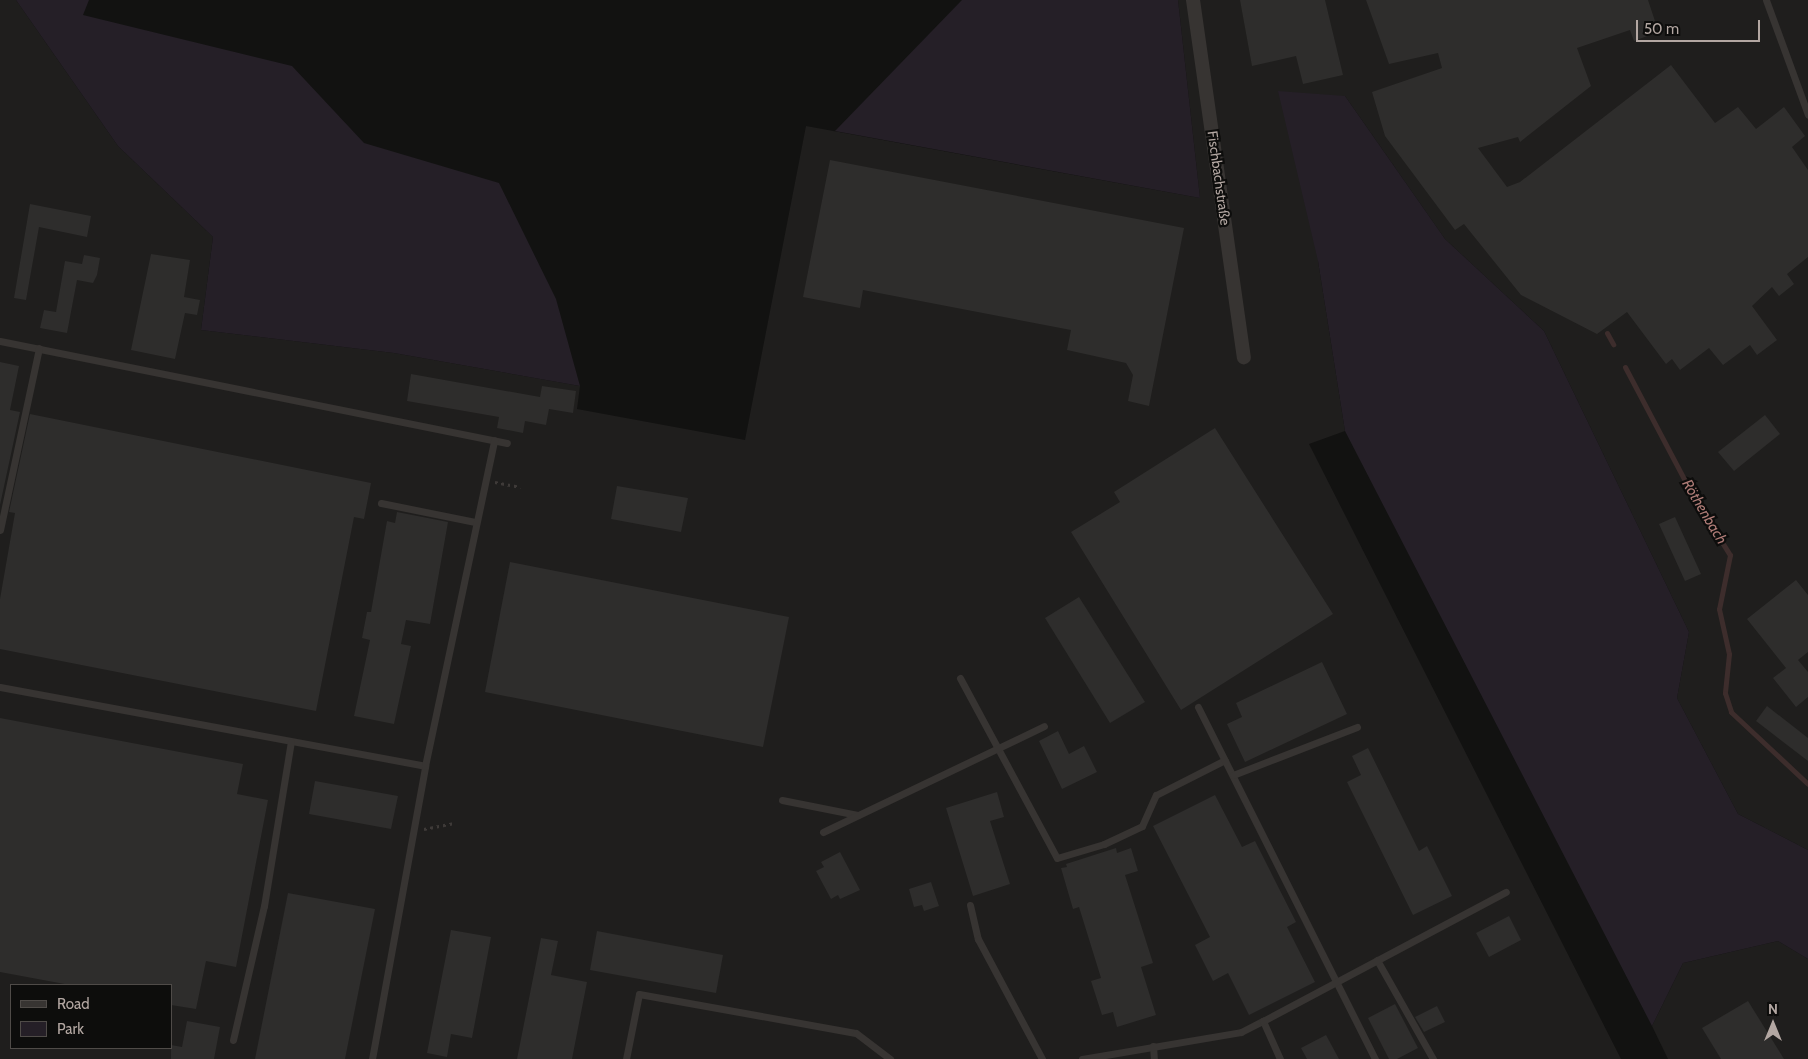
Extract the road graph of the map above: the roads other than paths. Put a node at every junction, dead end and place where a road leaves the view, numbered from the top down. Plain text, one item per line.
1 (1193, 0) edge
2 (1766, 0) edge
3 (1808, 115) edge
4 (0, 341) edge
5 (39, 348) junction
6 (1244, 357) dead end
7 (494, 440) junction
8 (508, 443) dead end
9 (381, 503) dead end
10 (475, 522) junction
11 (0, 530) edge
12 (960, 678) dead end
13 (0, 688) edge
14 (1198, 707) dead end
15 (1044, 726) dead end
16 (1356, 727) dead end
17 (292, 742) junction
18 (998, 748) junction
19 (1225, 760) junction
20 (425, 766) junction
21 (1232, 775) junction
22 (782, 800) dead end
23 (858, 815) junction
24 (823, 832) dead end
25 (1506, 892) dead end
26 (970, 905) dead end
27 (1377, 960) junction
28 (1336, 982) junction
29 (1263, 1022) junction
30 (233, 1040) dead end
31 (1152, 1046) junction
32 (372, 1059) edge
33 (626, 1059) edge
34 (890, 1059) edge
35 (1042, 1059) edge
36 (1082, 1059) edge
37 (1154, 1059) edge
38 (1280, 1059) edge
39 (1375, 1059) edge
40 (1433, 1059) edge

1 - 6 street, Fischbachstraße
2 - 3 lane
4 - 5 lane
5 - 7 lane
5 - 11 lane
7 - 8 lane
7 - 10 lane
9 - 10 lane
10 - 20 lane
12 - 18 lane
13 - 17 lane
14 - 19 lane
15 - 18 lane
16 - 21 lane
17 - 20 lane
17 - 30 lane
18 - 19 lane
18 - 23 lane
19 - 21 lane
20 - 32 lane
21 - 28 lane
22 - 23 lane
23 - 24 lane
25 - 27 lane
26 - 35 lane
27 - 28 lane
27 - 40 lane
28 - 29 lane
28 - 39 lane
29 - 31 lane
29 - 38 lane
31 - 36 lane
31 - 37 lane
33 - 34 lane

